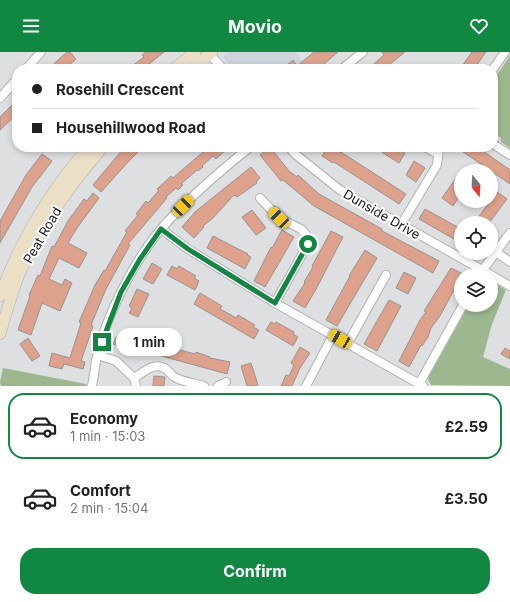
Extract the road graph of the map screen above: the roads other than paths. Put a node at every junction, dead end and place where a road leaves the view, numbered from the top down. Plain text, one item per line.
1 (41, 52) edge
2 (195, 52) edge
3 (363, 52) edge
4 (505, 52) edge
5 (210, 53) edge
6 (30, 64) edge
7 (180, 64) edge
8 (198, 64) edge
9 (219, 64) edge
10 (348, 64) edge
11 (497, 64) edge
12 (12, 85) edge
13 (0, 98) edge
14 (498, 147) edge
15 (85, 152) edge
16 (100, 152) edge
17 (244, 152) edge
18 (293, 152) edge
19 (438, 152) edge
20 (510, 155) edge
21 (260, 198) dead end
22 (401, 225) junction
23 (161, 229) junction
24 (510, 233) edge
25 (498, 249) edge
26 (498, 253) edge
27 (510, 262) edge
28 (474, 268) edge
29 (386, 275) dead end
30 (498, 279) edge
31 (510, 286) edge
32 (0, 296) edge
33 (275, 303) junction
34 (459, 312) edge
35 (0, 334) edge
36 (333, 335) junction
37 (348, 343) junction
38 (98, 355) junction
39 (135, 382) edge
40 (421, 385) edge
41 (92, 386) edge
42 (204, 386) edge
43 (306, 386) edge

1 - 6 street
2 - 7 street
3 - 10 street
4 - 11 street
5 - 8 street
5 - 9 street
12 - 13 street
14 - 20 street
15 - 32 street, Peat Road
16 - 35 street, Peat Road
17 - 23 street
18 - 22 street, Dunside Drive
19 - 22 street
21 - 33 street
22 - 28 street, Dunside Drive
23 - 33 street
23 - 38 street
24 - 25 street
26 - 27 street
29 - 37 street
30 - 31 street, Dunside Drive
33 - 36 street
34 - 40 street
36 - 37 street
36 - 43 street
37 - 40 street
38 - 39 street
38 - 41 street
39 - 42 street

